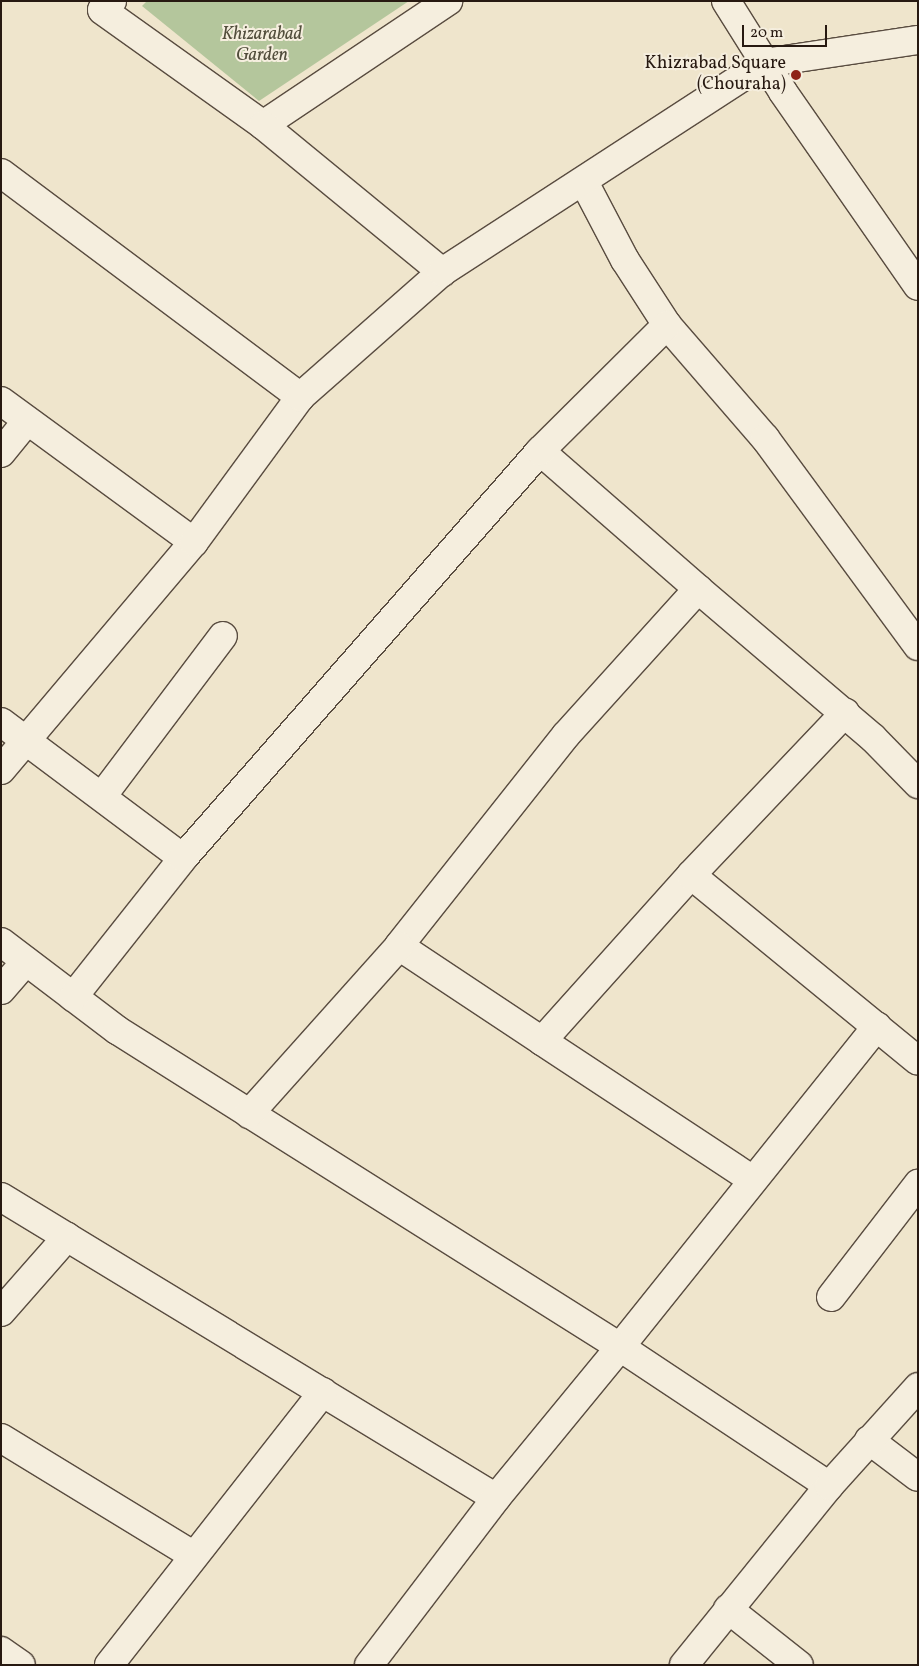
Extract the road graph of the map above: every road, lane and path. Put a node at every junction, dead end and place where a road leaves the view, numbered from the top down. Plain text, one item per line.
1 (726, 1) edge
2 (442, 3) edge
3 (102, 4) edge
4 (918, 40) edge
5 (764, 63) junction
6 (263, 125) junction
7 (1, 174) edge
8 (584, 182) junction
9 (442, 272) junction
10 (918, 286) edge
11 (668, 325) junction
12 (300, 396) junction
13 (1, 401) edge
14 (27, 421) junction
15 (540, 451) junction
16 (1, 453) edge
17 (194, 542) junction
18 (698, 589) junction
19 (223, 636) dead end
20 (918, 646) edge
21 (845, 713) junction
22 (1, 722) edge
23 (25, 741) junction
24 (1, 770) edge
25 (918, 784) edge
26 (102, 796) junction
27 (183, 858) junction
28 (691, 875) junction
29 (1, 942) edge
30 (399, 946) junction
31 (26, 961) junction
32 (1, 990) edge
33 (73, 997) junction
34 (877, 1026) junction
35 (542, 1041) junction
36 (918, 1061) edge
37 (249, 1114) junction
38 (751, 1179) junction
39 (918, 1184) edge
40 (1, 1197) edge
41 (67, 1236) junction
42 (831, 1297) dead end
43 (1, 1312) edge
44 (620, 1347) junction
45 (918, 1388) edge
46 (323, 1392) junction
47 (1, 1438) edge
48 (869, 1440) junction
49 (918, 1477) edge
50 (829, 1486) junction
51 (496, 1498) junction
52 (193, 1555) junction
53 (728, 1609) junction
54 (1, 1651) edge
55 (21, 1665) edge
56 (109, 1665) edge
57 (369, 1665) edge
58 (684, 1665) edge
59 (799, 1665) edge

1 - 5 street
2 - 6 street
3 - 6 street
4 - 5 street
5 - 8 street
5 - 10 street
6 - 9 street
7 - 12 street
8 - 9 street
8 - 11 street
9 - 12 street
11 - 15 street
11 - 20 street
12 - 17 street
13 - 14 street
14 - 16 street
14 - 17 street
15 - 18 street
15 - 27 street
17 - 23 street
18 - 21 street
18 - 30 street
19 - 26 street
21 - 25 street
21 - 28 street
22 - 23 street
23 - 24 street
23 - 26 street
26 - 27 street
27 - 33 street
28 - 34 street
28 - 35 street
29 - 31 street
30 - 35 street
30 - 37 street
31 - 32 street
31 - 33 street
33 - 37 street
34 - 36 street
34 - 38 street
35 - 38 street
37 - 44 street
38 - 44 street
39 - 42 street
40 - 41 street
41 - 43 street
41 - 46 street
44 - 50 street
44 - 51 street
45 - 48 street
46 - 51 street
46 - 52 street
47 - 52 street
48 - 49 street
48 - 50 street
50 - 53 street
51 - 57 street
52 - 56 street
53 - 58 street
53 - 59 street
54 - 55 street

